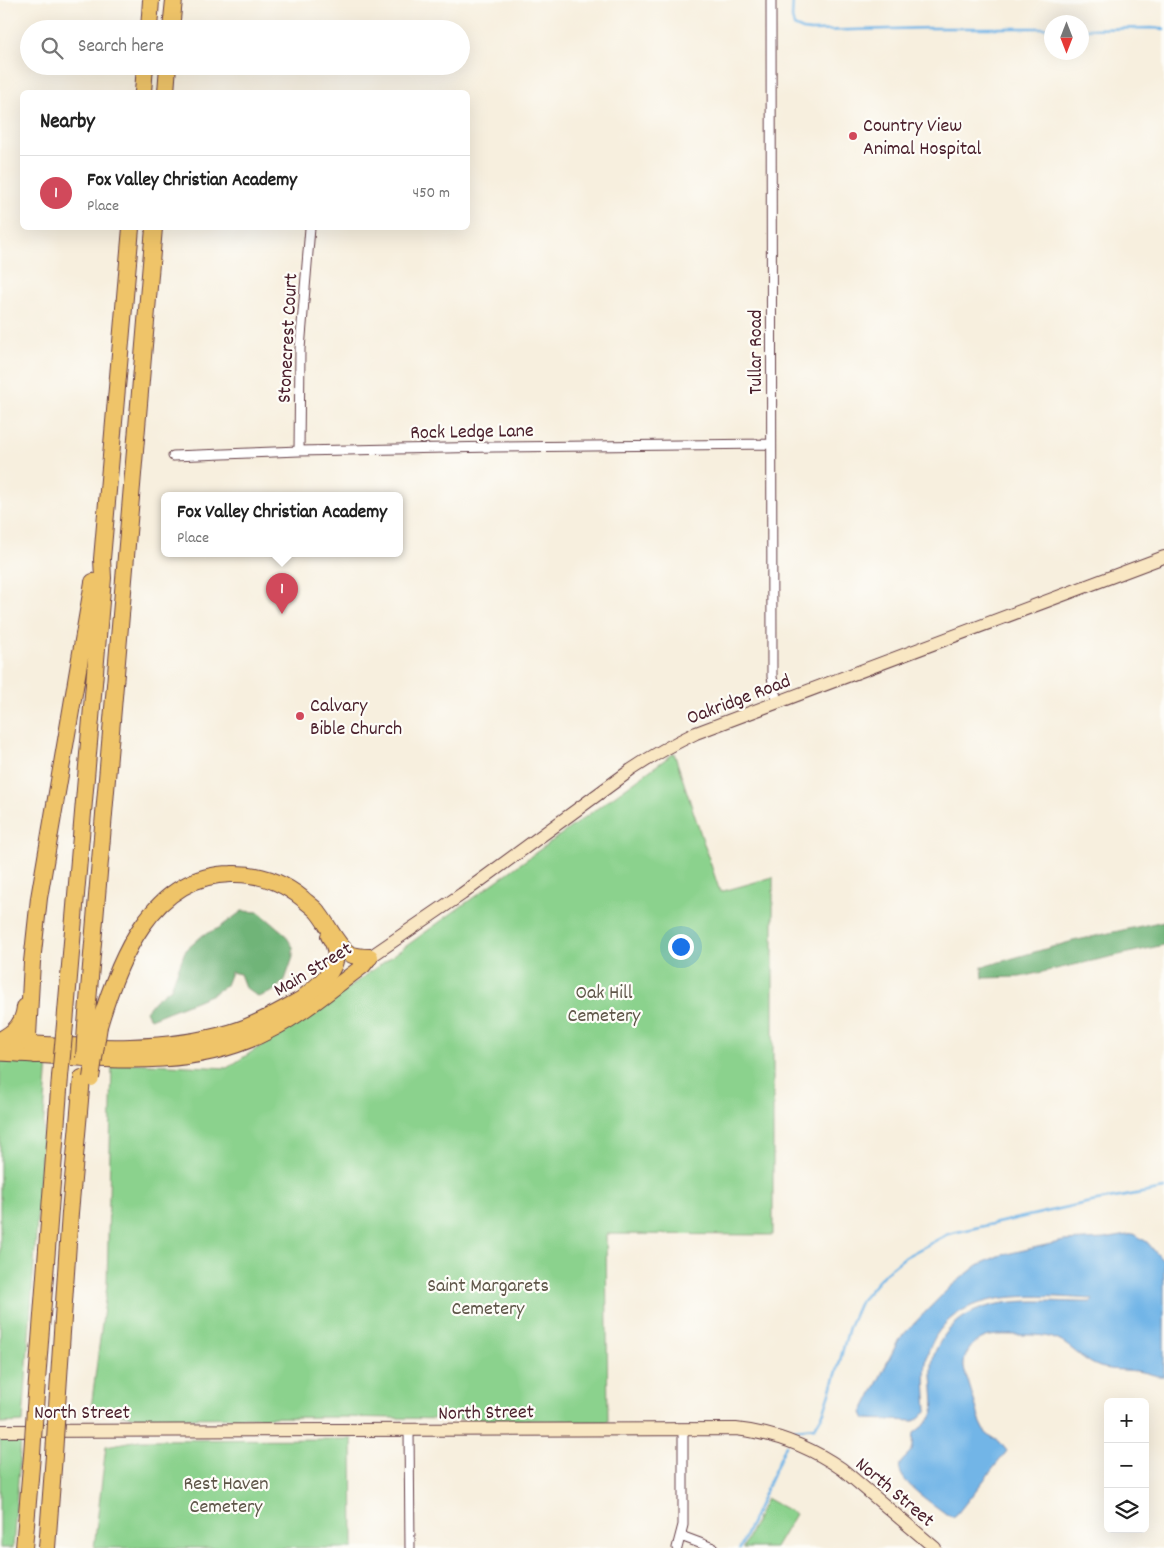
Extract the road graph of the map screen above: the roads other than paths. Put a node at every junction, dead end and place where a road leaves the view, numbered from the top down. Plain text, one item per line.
1 (151, 0) edge
2 (174, 0) edge
3 (771, 0) edge
4 (150, 20) edge
5 (172, 20) edge
6 (144, 75) edge
7 (167, 75) edge
8 (143, 90) edge
9 (166, 90) edge
10 (131, 230) edge
11 (154, 230) edge
12 (310, 230) edge
13 (771, 444) junction
14 (299, 451) junction
15 (173, 456) dead end
16 (1164, 557) edge
17 (102, 559) junction
18 (777, 704) junction
19 (309, 905) junction
20 (35, 924) junction
21 (370, 957) junction
22 (304, 997) junction
23 (93, 1026) junction
24 (0, 1041) edge
25 (33, 1049) junction
26 (0, 1053) edge
27 (683, 1429) junction
28 (409, 1430) junction
29 (0, 1431) edge
30 (681, 1536) junction
31 (24, 1548) edge
32 (47, 1548) edge
33 (410, 1548) edge
34 (676, 1548) edge
35 (713, 1548) edge
36 (935, 1548) edge

1 - 4 highway
2 - 5 highway
3 - 13 street, Tullar Road
6 - 8 highway
7 - 9 highway
10 - 17 highway
11 - 23 highway
12 - 14 street, Stonecrest Court
13 - 14 street, Rock Ledge Lane
13 - 18 street, Tullar Road
14 - 15 street, Rock Ledge Lane
16 - 18 street, Oakridge Road
17 - 20 highway
17 - 31 highway, bridge
18 - 21 street, Oakridge Road
19 - 21 highway
19 - 22 highway
19 - 23 highway
20 - 24 highway
20 - 25 highway
21 - 22 main road, Main Street
21 - 25 main road, Main Street
22 - 25 main road, Main Street
23 - 32 highway, bridge
24 - 25 main road, Main Street
25 - 26 main road, Main Street
27 - 28 street, North Street
27 - 30 street
27 - 36 street, North Street
28 - 29 street, North Street
28 - 33 street
30 - 34 street
30 - 35 street

